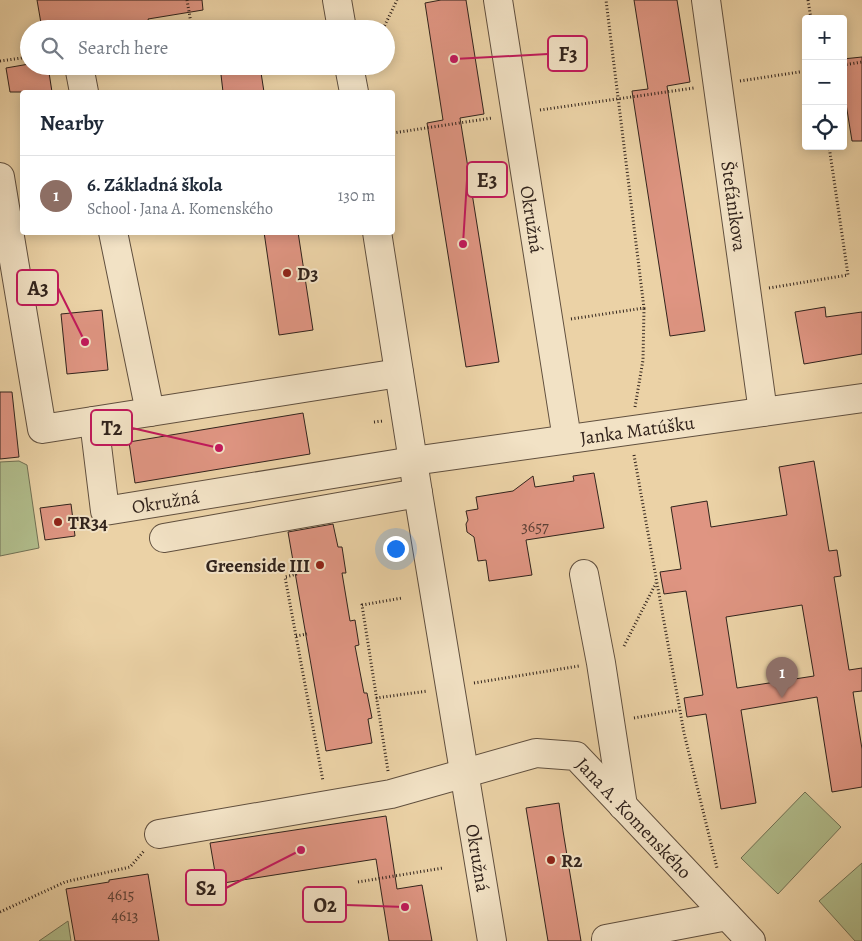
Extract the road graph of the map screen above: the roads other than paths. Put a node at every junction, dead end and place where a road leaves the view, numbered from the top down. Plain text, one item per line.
1 (337, 0) edge
2 (498, 0) edge
3 (706, 0) edge
4 (340, 20) edge
5 (81, 75) edge
6 (351, 75) edge
7 (84, 90) edge
8 (354, 90) edge
9 (0, 177) edge
10 (14, 206) edge
11 (115, 235) edge
12 (377, 235) edge
13 (399, 373) junction
14 (862, 398) edge
15 (150, 412) junction
16 (763, 412) junction
17 (94, 421) junction
18 (567, 439) junction
19 (413, 461) junction
20 (418, 493) junction
21 (164, 538) dead end
22 (584, 574) dead end
23 (465, 773) junction
24 (623, 806) junction
25 (159, 834) road end
26 (727, 916) junction
27 (606, 939) dead end
28 (492, 941) edge
29 (751, 941) edge

1 - 4 street
2 - 18 street, Okružná
3 - 16 street, Štefánikova
5 - 7 street
6 - 8 street
9 - 10 street
10 - 17 street
11 - 15 street
12 - 13 street, Okružná
13 - 15 street
13 - 19 street, Okružná
14 - 16 street, Janka Matúšku
15 - 17 street
16 - 18 street, Janka Matúšku
17 - 19 street, Okružná
18 - 19 street, Janka Matúšku
19 - 20 street, Okružná
20 - 21 street
20 - 23 street, Okružná
22 - 24 street
23 - 24 street, Jana A. Komenského
23 - 25 street
23 - 28 street, Okružná
24 - 26 street, Jana A. Komenského
26 - 27 street
26 - 29 street, Jana A. Komenského

